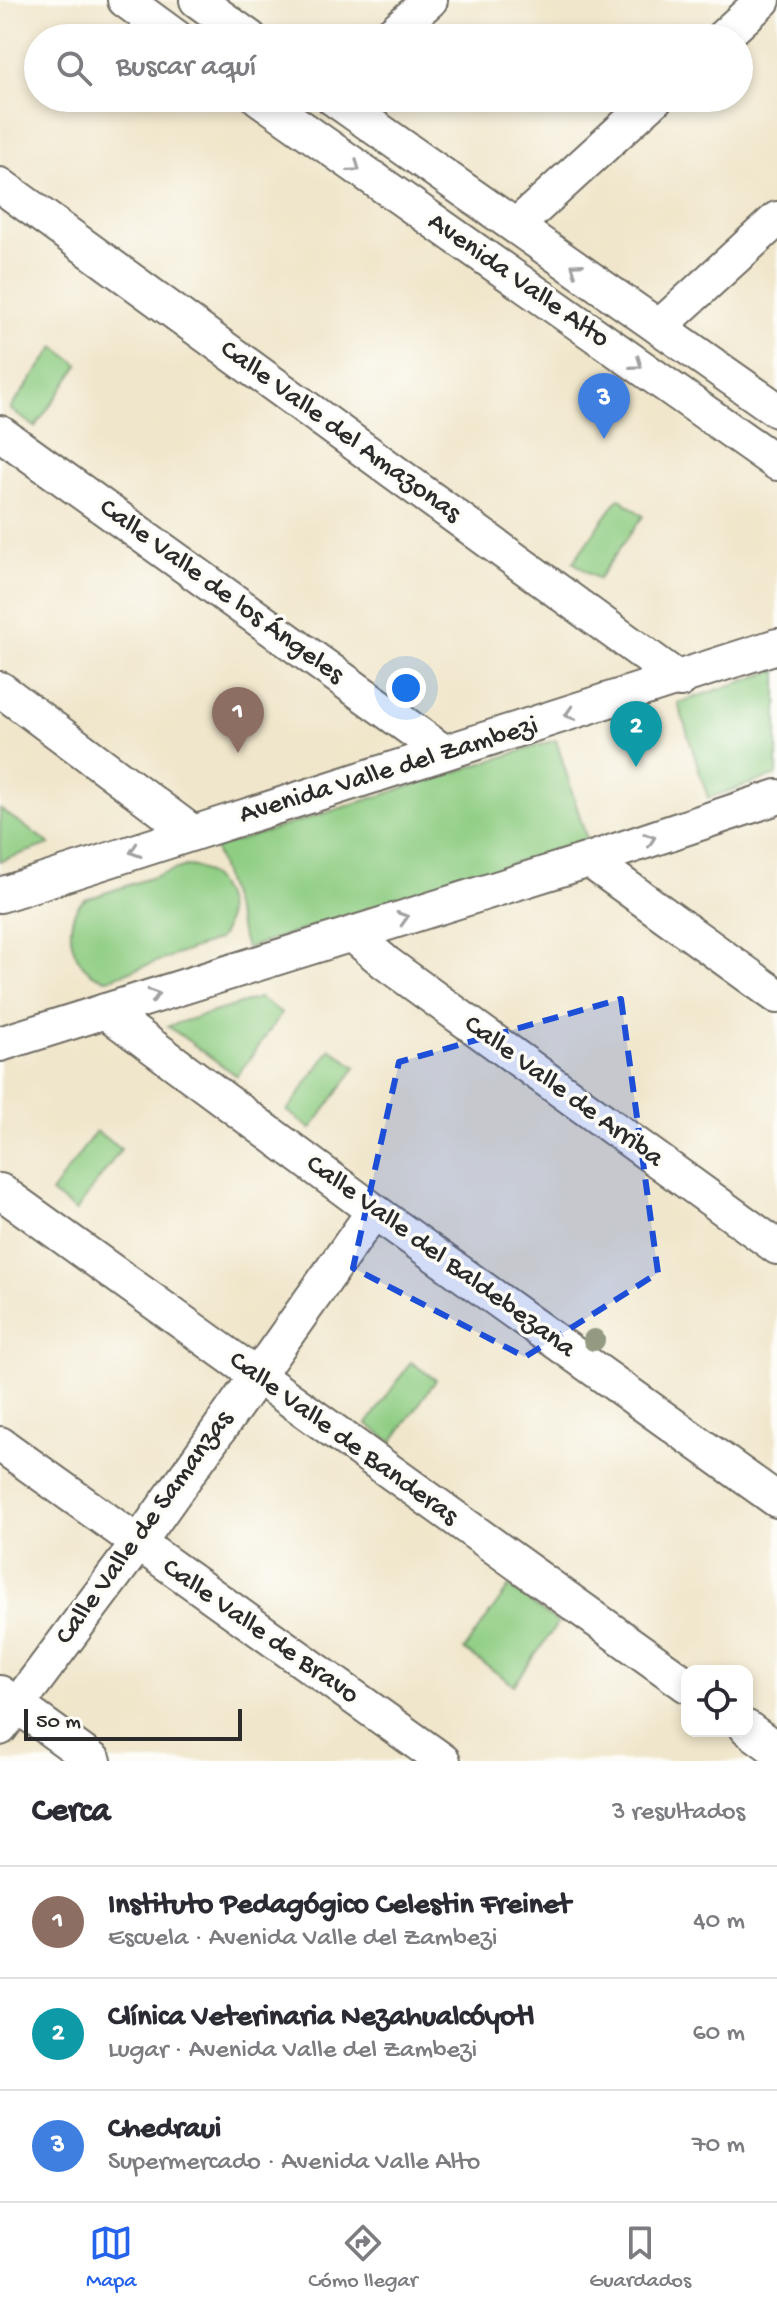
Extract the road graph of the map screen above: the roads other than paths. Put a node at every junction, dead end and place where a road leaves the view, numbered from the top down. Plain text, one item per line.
1 (125, 0) edge
2 (197, 0) edge
3 (763, 0) edge
4 (158, 24) edge
5 (230, 24) edge
6 (737, 24) edge
7 (278, 112) edge
8 (303, 112) edge
9 (353, 112) edge
10 (641, 112) edge
11 (292, 122) junction
12 (0, 185) edge
13 (777, 219) edge
14 (516, 226) junction
15 (659, 327) junction
16 (777, 410) edge
17 (0, 433) edge
18 (777, 463) edge
19 (777, 646) edge
20 (680, 680) junction
21 (0, 689) edge
22 (442, 751) junction
23 (777, 797) edge
24 (193, 833) junction
25 (589, 860) junction
26 (0, 895) edge
27 (352, 934) junction
28 (777, 996) edge
29 (105, 1011) junction
30 (0, 1044) edge
31 (0, 1191) edge
32 (374, 1211) junction
33 (777, 1247) edge
34 (255, 1376) junction
35 (0, 1444) edge
36 (777, 1500) edge
37 (137, 1545) junction
38 (681, 1681) edge
39 (5, 1709) edge
40 (753, 1732) edge
41 (777, 1750) edge
42 (94, 1761) edge
43 (443, 1761) edge

1 - 4 street
2 - 5 street
3 - 6 street
7 - 11 street, Avenida Valle Alto
8 - 11 street
9 - 14 street, Avenida Valle Alto
10 - 14 street
11 -> 18 street, Avenida Valle Alto
12 - 20 street, Calle Valle del Amazonas
13 - 15 street
15 -> 14 street, Avenida Valle Alto
15 - 16 street, Avenida Valle Alto
17 - 22 street, Calle Valle de los Ángeles
19 - 20 street, Avenida Valle del Zambezi
20 -> 22 street, Avenida Valle del Zambezi
21 - 24 street
22 - 24 street, Avenida Valle del Zambezi
25 -> 23 street
24 -> 26 street, Avenida Valle del Zambezi
27 -> 25 street
25 - 28 street
29 -> 27 street
27 - 33 street, Calle Valle de Arriba
29 - 30 street
29 - 32 street, Calle Valle del Baldebezana
31 - 34 street, Calle Valle de Banderas
32 - 34 street, Calle Valle de Samanzas
32 - 36 street, Calle Valle del Baldebezana
34 - 37 street, Calle Valle de Samanzas
34 - 38 street, Calle Valle de Banderas
35 - 37 street, Calle Valle de Bravo
37 - 39 street, Calle Valle de Samanzas
37 - 43 street, Calle Valle de Bravo
39 - 42 street
40 - 41 street

